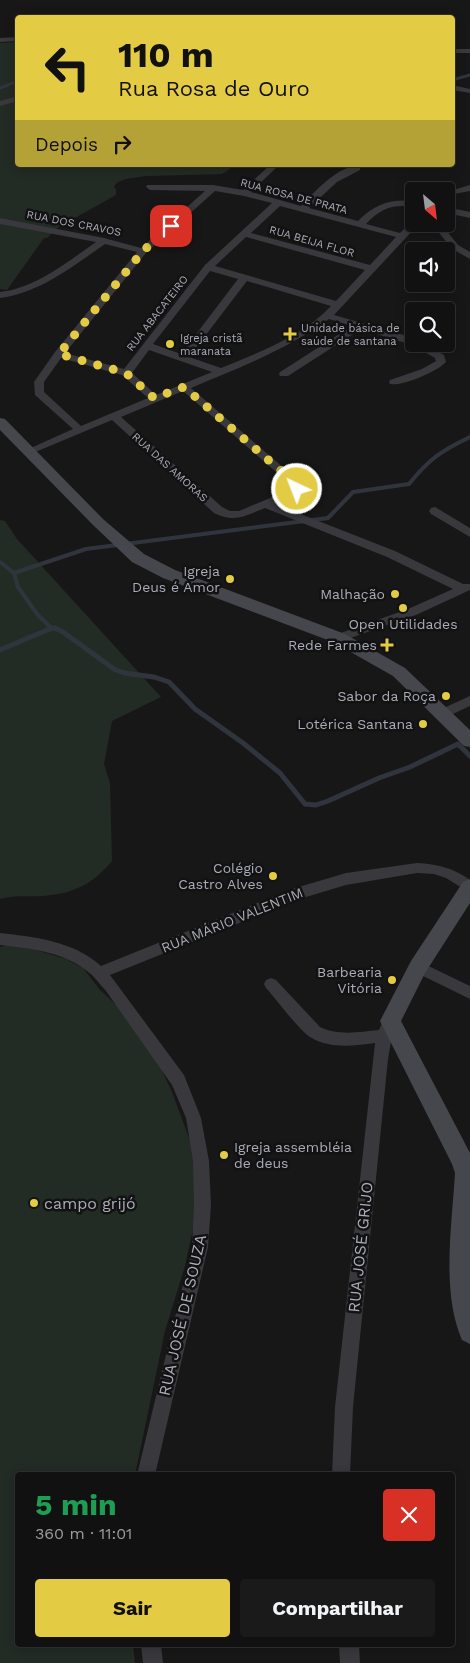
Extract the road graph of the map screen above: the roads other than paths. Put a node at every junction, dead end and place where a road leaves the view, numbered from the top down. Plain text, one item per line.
1 (0, 40) edge
2 (15, 40) edge
3 (455, 51) edge
4 (470, 51) edge
5 (455, 88) edge
6 (470, 91) edge
7 (15, 99) edge
8 (0, 104) edge
9 (272, 167) edge
10 (357, 168) dead end
11 (150, 187) dead end
12 (213, 188) junction
13 (470, 188) edge
14 (455, 191) edge
15 (245, 193) junction
16 (278, 203) junction
17 (405, 203) edge
18 (302, 210) junction
19 (455, 212) edge
20 (470, 214) edge
21 (0, 221) edge
22 (360, 225) junction
23 (405, 232) edge
24 (443, 232) edge
25 (245, 234) junction
26 (401, 236) junction
27 (104, 241) junction
28 (143, 251) junction
29 (470, 256) edge
30 (208, 267) junction
31 (372, 270) junction
32 (244, 278) junction
33 (0, 295) edge
34 (339, 305) junction
35 (327, 316) junction
36 (360, 326) junction
37 (405, 338) edge
38 (148, 346) junction
39 (431, 352) edge
40 (59, 354) junction
41 (184, 357) junction
42 (220, 371) junction
43 (126, 373) junction
44 (284, 374) dead end
45 (394, 382) dead end
46 (184, 387) junction
47 (154, 398) junction
48 (114, 416) junction
49 (0, 422) edge
50 (79, 429) junction
51 (29, 451) junction
52 (297, 489) joint
53 (266, 505) junction
54 (435, 511) dead end
55 (228, 515) joint
56 (470, 533) edge
57 (466, 587) edge
58 (339, 638) junction
59 (470, 701) edge
60 (442, 714) junction
61 (470, 741) edge
62 (470, 887) edge
63 (0, 939) edge
64 (418, 967) junction
65 (100, 973) junction
66 (271, 984) dead end
67 (470, 993) edge
68 (387, 1028) junction
69 (465, 1157) edge
70 (470, 1332) edge
71 (147, 1472) edge
72 (341, 1472) edge
73 (151, 1647) edge
74 (349, 1647) edge
75 (153, 1663) edge
76 (350, 1663) edge

1 - 2 street
3 - 4 street
5 - 6 street
7 - 8 street
9 - 15 street
10 - 18 street
11 - 12 street, RUA ROSA DE PRATA
12 - 15 street, RUA ROSA DE PRATA
12 - 28 street
13 - 14 street
15 - 16 street, RUA ROSA DE PRATA
16 - 18 street, RUA ROSA DE PRATA
16 - 25 street, RUA ABACATEIRO
17 - 22 street
18 - 22 street, RUA ROSA DE PRATA
19 - 20 street
21 - 27 street, RUA DOS CRAVOS
22 - 26 street, RUA ROSA DE PRATA
23 - 26 street
24 - 29 street
25 - 30 street, RUA ABACATEIRO
25 - 31 street, RUA BEIJA FLOR
26 - 31 street
27 - 28 street, RUA DOS CRAVOS
27 - 33 street
28 - 40 street
30 - 32 street
30 - 38 street, RUA ABACATEIRO
31 - 34 street
32 - 34 street
32 - 41 street
34 - 35 street
35 - 36 street
35 - 42 street
36 - 37 street
36 - 44 street
38 - 41 street
38 - 43 street, RUA ABACATEIRO
39 - 45 street
40 - 43 street
40 - 50 street
41 - 42 street
42 - 46 street
43 - 47 street
46 - 47 street
46 - 52 street
47 - 48 street
48 - 50 street
48 - 55 street, RUA DAS AMORAS
49 - 51 main road
50 - 51 street
51 - 58 main road
52 - 53 street
53 - 55 street
53 - 57 street
54 - 56 street
57 - 58 street
58 - 60 main road
59 - 60 street
60 - 61 main road
62 - 64 main road
62 - 65 street, RUA MÁRIO VALENTIM
63 - 65 street
64 - 67 street
64 - 68 main road
65 - 71 street, RUA JOSÉ DE SOUZA
66 - 68 street
68 - 69 main road
68 - 72 street, RUA JOSÉ GRIJO
69 - 70 main road
73 - 75 street
74 - 76 street

